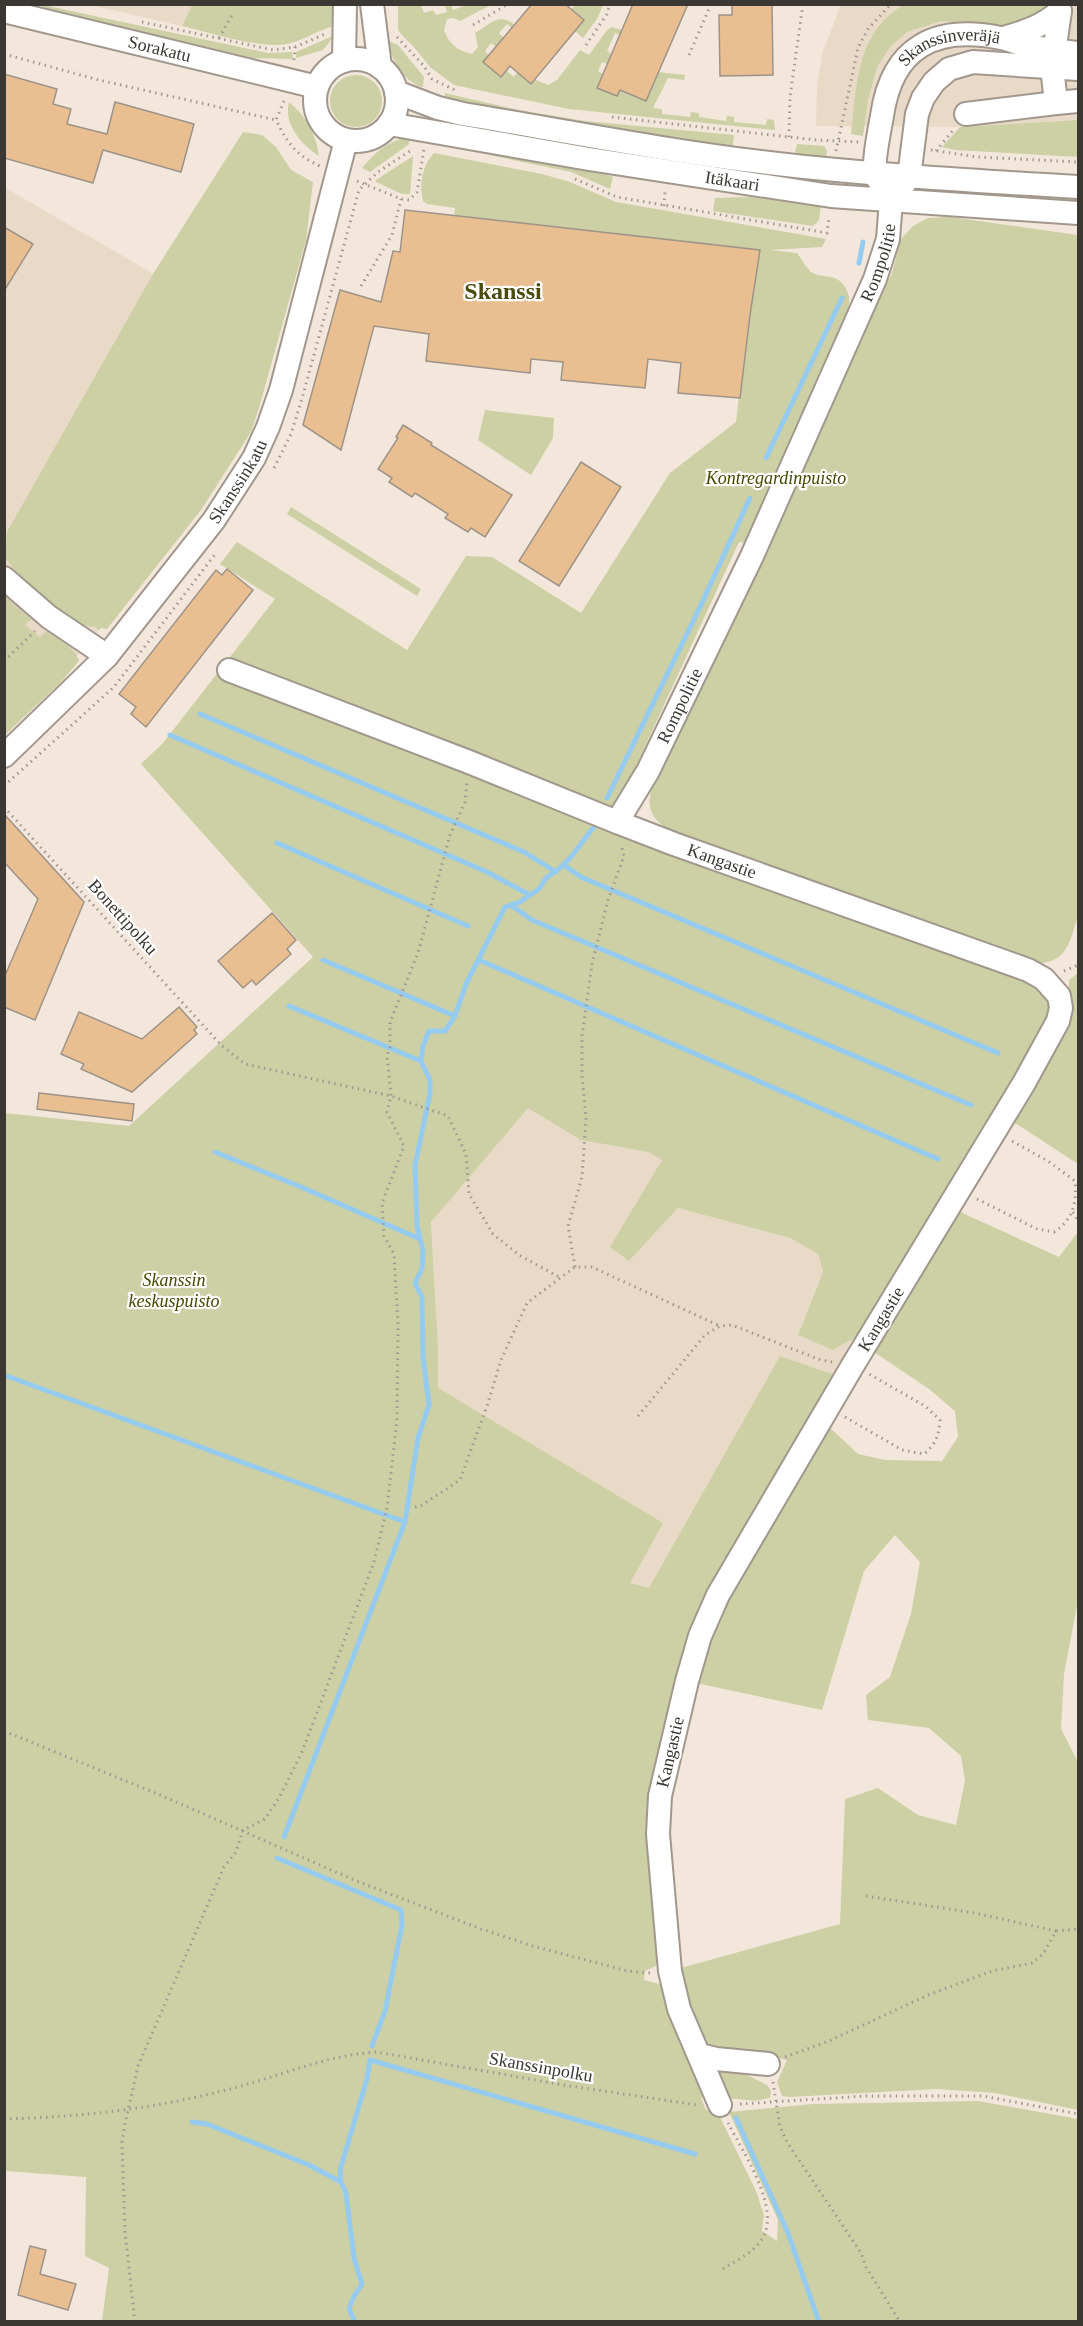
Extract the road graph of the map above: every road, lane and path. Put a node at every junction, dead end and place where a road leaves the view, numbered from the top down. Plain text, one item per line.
1 (345, 4) edge
2 (372, 4) edge
3 (508, 4) edge
4 (610, 4) edge
5 (709, 4) edge
6 (803, 4) edge
7 (891, 4) edge
8 (16, 10) edge
9 (232, 15) dead end
10 (133, 20) dead end
11 (473, 25) dead end
12 (345, 30) junction
13 (375, 32) junction
14 (219, 38) junction
15 (1001, 38) junction
16 (586, 45) dead end
17 (295, 47) junction
18 (4, 54) edge
19 (1078, 54) edge
20 (689, 55) dead end
21 (1053, 59) junction
22 (345, 61) junction
23 (380, 68) junction
24 (1078, 69) edge
25 (292, 81) junction
26 (317, 87) junction
27 (396, 92) junction
28 (465, 92) dead end
29 (1078, 101) edge
30 (1056, 103) junction
31 (966, 114) joint
32 (608, 117) dead end
33 (276, 120) junction
34 (389, 124) junction
35 (789, 137) junction
36 (346, 140) junction
37 (837, 141) junction
38 (878, 143) junction
39 (417, 147) dead end
40 (913, 147) junction
41 (424, 148) junction
42 (430, 148) dead end
43 (936, 151) junction
44 (1078, 162) edge
45 (338, 174) junction
46 (875, 174) junction
47 (569, 176) dead end
48 (909, 177) junction
49 (1078, 187) edge
50 (666, 190) dead end
51 (401, 199) junction
52 (891, 201) junction
53 (664, 206) junction
54 (1078, 213) edge
55 (827, 233) dead end
56 (361, 286) dead end
57 (4, 578) edge
58 (49, 617) junction
59 (108, 656) junction
60 (4, 661) edge
61 (229, 670) dead end
62 (4, 756) edge
63 (469, 762) junction
64 (4, 807) edge
65 (617, 822) junction
66 (391, 1096) junction
67 (994, 1131) junction
68 (959, 1190) junction
69 (1073, 1211) junction
70 (1078, 1221) edge
71 (575, 1267) junction
72 (561, 1278) junction
73 (720, 1326) junction
74 (853, 1365) junction
75 (829, 1407) junction
76 (639, 1416) dead end
77 (415, 1507) dead end
78 (4, 1731) edge
79 (243, 1830) junction
80 (866, 1896) dead end
81 (1078, 1929) edge
82 (1056, 1931) junction
83 (628, 1971) dead end
84 (700, 2055) junction
85 (768, 2064) junction
86 (777, 2102) junction
87 (720, 2106) junction
88 (128, 2110) junction
89 (1078, 2114) edge
90 (4, 2119) edge
91 (723, 2269) dead end
92 (135, 2322) edge
93 (900, 2322) edge

1 - 12 street
2 - 13 street
3 - 11 path
4 - 16 path
5 - 20 path
6 - 35 path
7 - 37 path
8 - 25 street, Sorakatu
9 - 14 path
10 - 14 path
12 - 17 path
12 - 22 street
13 - 23 street
13 - 28 path
14 - 17 path
15 - 21 street, Skanssinveräjä
15 - 21 street
15 - 38 street, Skanssinveräjä
17 - 25 path
18 - 33 path
19 - 21 street, Skanssinveräjä
21 - 24 street, Skanssinveräjä
21 - 30 street
21 - 40 street, Skanssinveräjä
22 - 23 street
22 - 26 street
23 - 27 street
25 - 26 street, Sorakatu
25 - 33 path
26 - 36 street
27 - 34 street
27 - 46 street, Itäkaari
29 - 30 street
30 - 31 street
31 - 43 path
32 - 35 path
33 - 45 path
34 - 36 street
34 - 52 street, Itäkaari
35 - 37 path
36 - 45 street, Skanssinkatu
37 - 38 path
38 - 46 street, Skanssinveräjä
39 - 41 path
40 - 43 path
40 - 48 street, Skanssinveräjä
41 - 42 path
41 - 51 path
43 - 44 path
45 - 51 path
45 - 59 street, Skanssinkatu
46 - 48 street, Itäkaari
46 - 52 street
47 - 53 path
48 - 49 street, Itäkaari
48 - 52 street
50 - 53 path
51 - 56 path
52 - 54 street, Itäkaari
52 - 65 street, Rompolitie
53 - 55 path
57 - 58 street
58 - 59 street
58 - 60 path
59 - 62 street, Skanssinkatu
61 - 63 street
63 - 65 street
63 - 66 path
64 - 66 path, Bonettipolku
65 - 67 street, Kangastie
65 - 71 path
66 - 72 path, Bonettipolku
66 - 79 path
67 - 68 street, Kangastie
67 - 69 path
68 - 69 path
68 - 74 street, Kangastie
69 - 70 path
71 - 72 path
71 - 73 path
72 - 77 path
73 - 74 path
73 - 76 path
74 - 75 street, Kangastie
74 - 75 path
75 - 84 street, Kangastie
78 - 79 path
79 - 83 path
79 - 88 path
80 - 82 path
81 - 82 path
82 - 85 path
84 - 85 street
84 - 87 street, Kangastie
85 - 86 path
86 - 87 path, Skanssinpolku
86 - 89 path, Skanssinpolku
86 - 93 path
87 - 88 path, Skanssinpolku
87 - 91 path
88 - 90 path, Skanssinpolku
88 - 92 path

